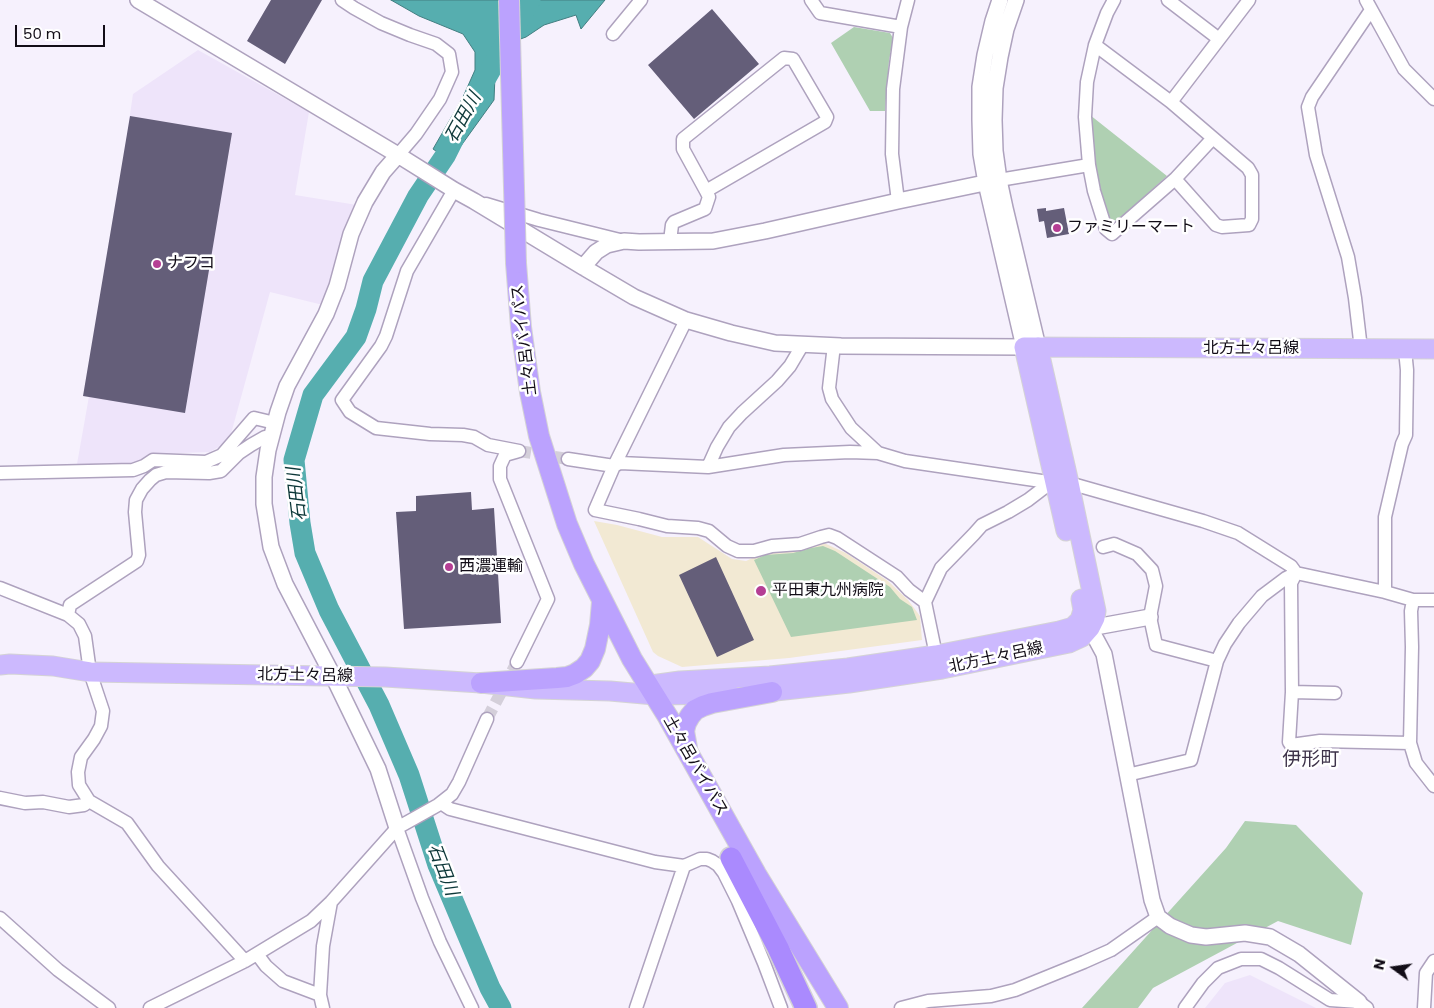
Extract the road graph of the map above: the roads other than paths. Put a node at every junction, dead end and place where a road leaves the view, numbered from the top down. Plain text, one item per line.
1 (138, 0) edge
2 (342, 0) edge
3 (509, 0) edge
4 (641, 0) edge
5 (811, 0) edge
6 (908, 0) edge
7 (1000, 0) edge
8 (1016, 0) edge
9 (1114, 0) edge
10 (1168, 0) edge
11 (1249, 0) edge
12 (1369, 5) edge
13 (901, 27) junction
14 (613, 34) dead end
15 (1219, 40) junction
16 (1095, 45) junction
17 (1434, 99) edge
18 (1171, 102) junction
19 (1213, 138) junction
20 (398, 155) junction
21 (1089, 165) junction
22 (1175, 180) junction
23 (992, 182) junction
24 (451, 188) junction
25 (706, 191) junction
26 (474, 201) junction
27 (898, 201) junction
28 (624, 241) junction
29 (670, 242) junction
30 (583, 268) junction
31 (686, 320) junction
32 (803, 344) junction
33 (834, 346) junction
34 (1031, 347) junction
35 (1360, 349) junction
36 (1405, 350) junction
37 (1434, 350) edge
38 (275, 423) junction
39 (271, 439) junction
40 (878, 453) junction
41 (568, 459) tunnel mouth
42 (614, 466) junction
43 (708, 467) junction
44 (0, 472) edge
45 (1062, 483) junction
46 (1103, 547) dead end
47 (1296, 574) junction
48 (0, 588) edge
49 (1385, 592) junction
50 (1413, 600) junction
51 (1434, 600) edge
52 (602, 601) junction
53 (925, 602) junction
54 (68, 615) junction
55 (1150, 617) junction
56 (1085, 624) junction
57 (1217, 660) junction
58 (518, 662) tunnel mouth
59 (939, 662) junction
60 (0, 665) edge
61 (90, 672) junction
62 (337, 676) junction
63 (480, 683) junction
64 (647, 690) junction
65 (772, 692) junction
66 (1292, 692) junction
67 (1335, 693) dead end
68 (487, 719) tunnel mouth
69 (1410, 743) junction
70 (688, 752) junction
71 (1127, 775) junction
72 (1434, 786) edge
73 (0, 798) edge
74 (89, 801) junction
75 (439, 804) junction
76 (400, 826) junction
77 (731, 858) joint
78 (684, 866) junction
79 (756, 874) junction
80 (331, 902) junction
81 (1158, 917) junction
82 (0, 918) edge
83 (257, 954) junction
84 (245, 961) junction
85 (1434, 961) edge
86 (320, 995) junction
87 (1363, 1005) edge
88 (109, 1008) edge
89 (150, 1008) edge
90 (323, 1008) edge
91 (472, 1008) edge
92 (636, 1008) edge
93 (781, 1008) edge
94 (806, 1008) edge
95 (821, 1008) edge
96 (838, 1008) edge
97 (901, 1008) edge
98 (1185, 1008) edge
99 (1424, 1008) edge

1 - 20 street
2 - 20 street
3 - 52 highway, 土々呂バイパス, bridge
4 - 14 street
5 - 13 street
6 - 13 street
7 - 23 street
8 - 23 street
9 - 16 street
10 - 15 street
11 - 15 street
12 - 17 street
12 - 35 street
13 - 27 street
15 - 18 street
16 - 18 street
16 - 21 street
18 - 19 street
19 - 22 street
19 - 22 street
20 - 24 street
20 - 38 street
21 - 22 street
21 - 23 street
23 - 27 street
23 - 34 street
24 - 26 street
24 - 58 street
25 - 25 street
25 - 29 street
26 - 28 street
26 - 30 street
27 - 29 street
28 - 29 street
28 - 30 street
30 - 31 street
31 - 32 street
31 - 42 street
32 - 33 street
32 - 43 street
33 - 34 street
33 - 40 street
34 - 35 main road, 北方土々呂線
34 - 45 main road
35 - 36 main road, 北方土々呂線
36 - 37 main road, 北方土々呂線
36 - 49 street
38 - 39 street
38 - 44 street
39 - 54 street
39 - 62 street
40 - 43 street
40 - 45 street
41 - 42 street
42 - 43 street
42 - 53 street
45 - 47 street
45 - 53 street
45 - 56 main road
46 - 55 street
47 - 49 street
47 - 57 street
47 - 66 street
48 - 54 street
49 - 50 street
50 - 51 street
50 - 69 street
52 - 63 highway
52 - 64 highway, 土々呂バイパス
53 - 59 street
54 - 61 street
55 - 56 street
55 - 57 street
56 - 59 main road, 北方土々呂線
56 - 71 street
57 - 71 street
59 - 64 main road, 北方土々呂線
59 - 65 main road, 北方土々呂線
60 - 61 main road, 北方土々呂線
61 - 62 main road, 北方土々呂線
61 - 74 street
62 - 63 main road, 北方土々呂線
62 - 76 street
63 - 64 main road, 北方土々呂線
64 - 65 main road, 北方土々呂線
64 - 70 highway, 土々呂バイパス
64 - 77 highway, 土々呂バイパス
65 - 70 highway
66 - 67 street
66 - 69 street
68 - 75 street
69 - 72 street
70 - 79 highway, 土々呂バイパス
71 - 81 street
73 - 74 street
74 - 84 street
75 - 76 street
75 - 78 street
76 - 80 street
76 - 91 street
77 - 94 highway
78 - 92 street
78 - 93 street
79 - 95 highway
79 - 96 highway, 土々呂バイパス
80 - 83 street
80 - 86 street
81 - 87 street
81 - 97 street
82 - 88 street
83 - 84 street
83 - 86 street
84 - 89 street
85 - 99 street
86 - 90 street
87 - 98 street

